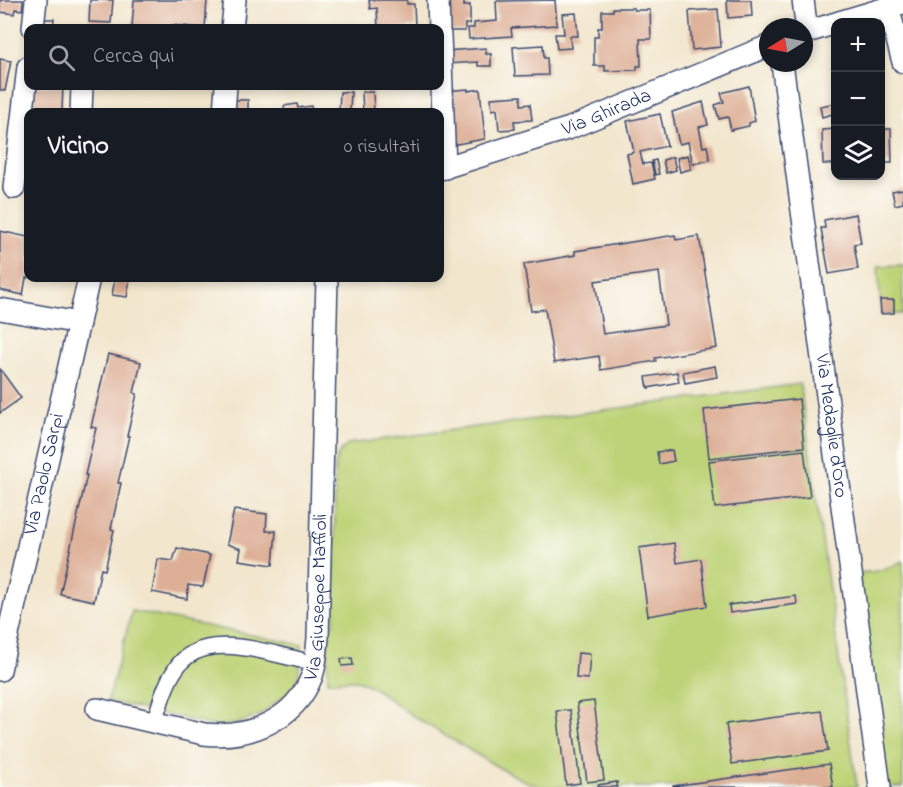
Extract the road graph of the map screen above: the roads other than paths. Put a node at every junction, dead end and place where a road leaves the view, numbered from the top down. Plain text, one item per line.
1 (36, 0) edge
2 (235, 0) edge
3 (438, 0) edge
4 (803, 0) edge
5 (884, 6) edge
6 (805, 18) edge
7 (851, 18) edge
8 (33, 24) edge
9 (232, 24) edge
10 (439, 24) edge
11 (831, 25) edge
12 (813, 30) edge
13 (759, 50) edge
14 (903, 62) edge
15 (783, 72) edge
16 (25, 90) edge
17 (82, 90) edge
18 (226, 90) edge
19 (441, 90) edge
20 (81, 108) edge
21 (224, 108) edge
22 (441, 108) edge
23 (444, 168) edge
24 (14, 188) edge
25 (88, 282) edge
26 (327, 282) edge
27 (0, 309) edge
28 (79, 324) junction
29 (301, 660) dead end
30 (0, 670) edge
31 (98, 709) dead end
32 (157, 713) dead end
33 (880, 787) edge

1 - 8 street
2 - 9 street
3 - 10 street
4 - 6 street
5 - 7 street
5 - 14 street
11 - 12 street
13 - 23 street, Via Ghirada
15 - 33 street, Via Medaglie d'Oro
16 - 24 street
17 - 20 street
18 - 21 street
19 - 22 street
25 - 28 street, Via Paolo Sarpi
26 - 31 street, Via Giuseppe Maffioli
27 - 28 street
28 - 30 street, Via Paolo Sarpi
29 - 32 street

